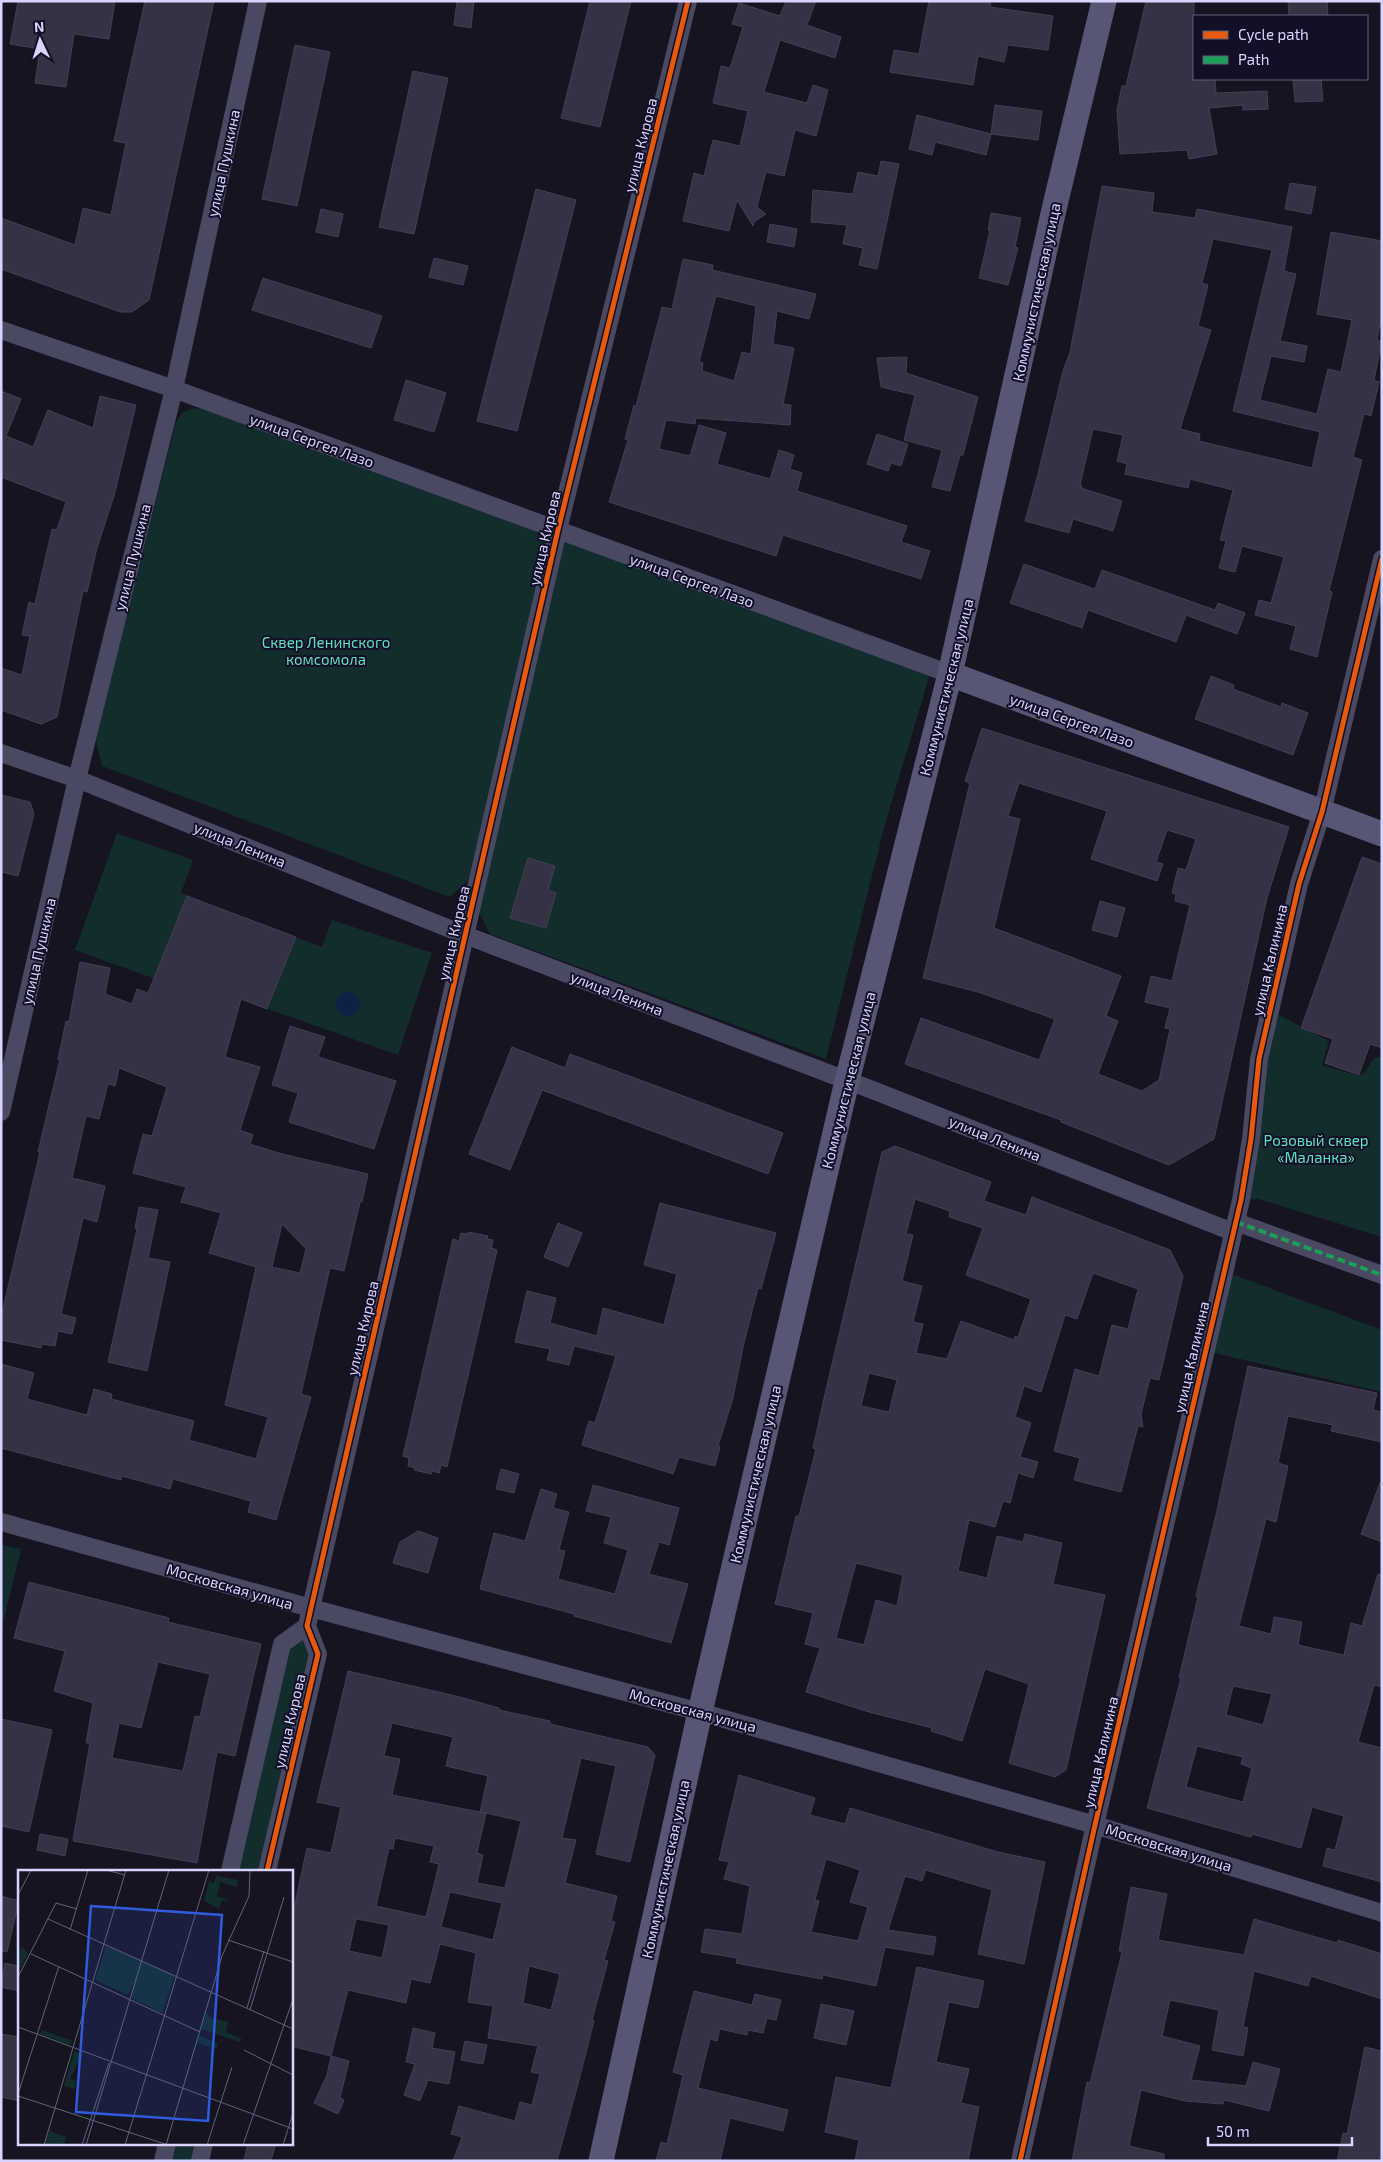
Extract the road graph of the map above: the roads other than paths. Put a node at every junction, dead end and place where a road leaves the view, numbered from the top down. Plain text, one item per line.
1 (258, 1) edge
2 (688, 1) edge
3 (1104, 1) edge
4 (1, 330) edge
5 (174, 389) junction
6 (558, 530) junction
7 (1382, 559) edge
8 (950, 674) junction
9 (1, 753) edge
10 (77, 779) junction
11 (1322, 812) junction
12 (1382, 834) edge
13 (465, 935) junction
14 (847, 1080) junction
15 (1, 1112) edge
16 (1234, 1227) junction
17 (1382, 1275) edge
18 (1, 1522) edge
19 (310, 1608) junction
20 (307, 1626) junction
21 (700, 1712) junction
22 (1096, 1825) junction
23 (230, 1870) edge
24 (268, 1870) edge
25 (1382, 1913) edge
26 (167, 2144) edge
27 (204, 2144) edge
28 (163, 2161) edge
29 (200, 2161) edge
30 (601, 2161) edge
31 (1020, 2161) edge

1 - 5 street, улица Пушкина
2 - 6 street, улица Кирова
3 - 8 main road, Коммунистическая улица
4 - 5 street, улица Сергея Лазо
5 - 6 street, улица Сергея Лазо
5 - 10 street, улица Пушкина
6 - 8 street, улица Сергея Лазо
6 - 13 street, улица Кирова
7 - 11 street, улица Калинина
8 - 11 main road, улица Сергея Лазо
8 - 14 main road, Коммунистическая улица
9 - 10 street, улица Ленина
10 - 13 street, улица Ленина
10 - 15 street, улица Пушкина
11 - 12 main road, улица Сергея Лазо
11 - 16 street, улица Калинина
13 - 14 street, улица Ленина
13 - 19 street, улица Кирова
14 - 16 street, улица Ленина
14 - 21 main road, Коммунистическая улица
16 - 17 street, улица Ленина
16 - 22 street, улица Калинина
18 - 19 street, Московская улица
19 - 20 street, улица Кирова
19 - 21 street, Московская улица
20 - 23 street, улица Кирова
20 - 24 street, улица Кирова
21 - 22 street, Московская улица
21 - 30 main road, Коммунистическая улица
22 - 25 street, Московская улица
22 - 31 street, улица Калинина
26 - 28 street
27 - 29 street

